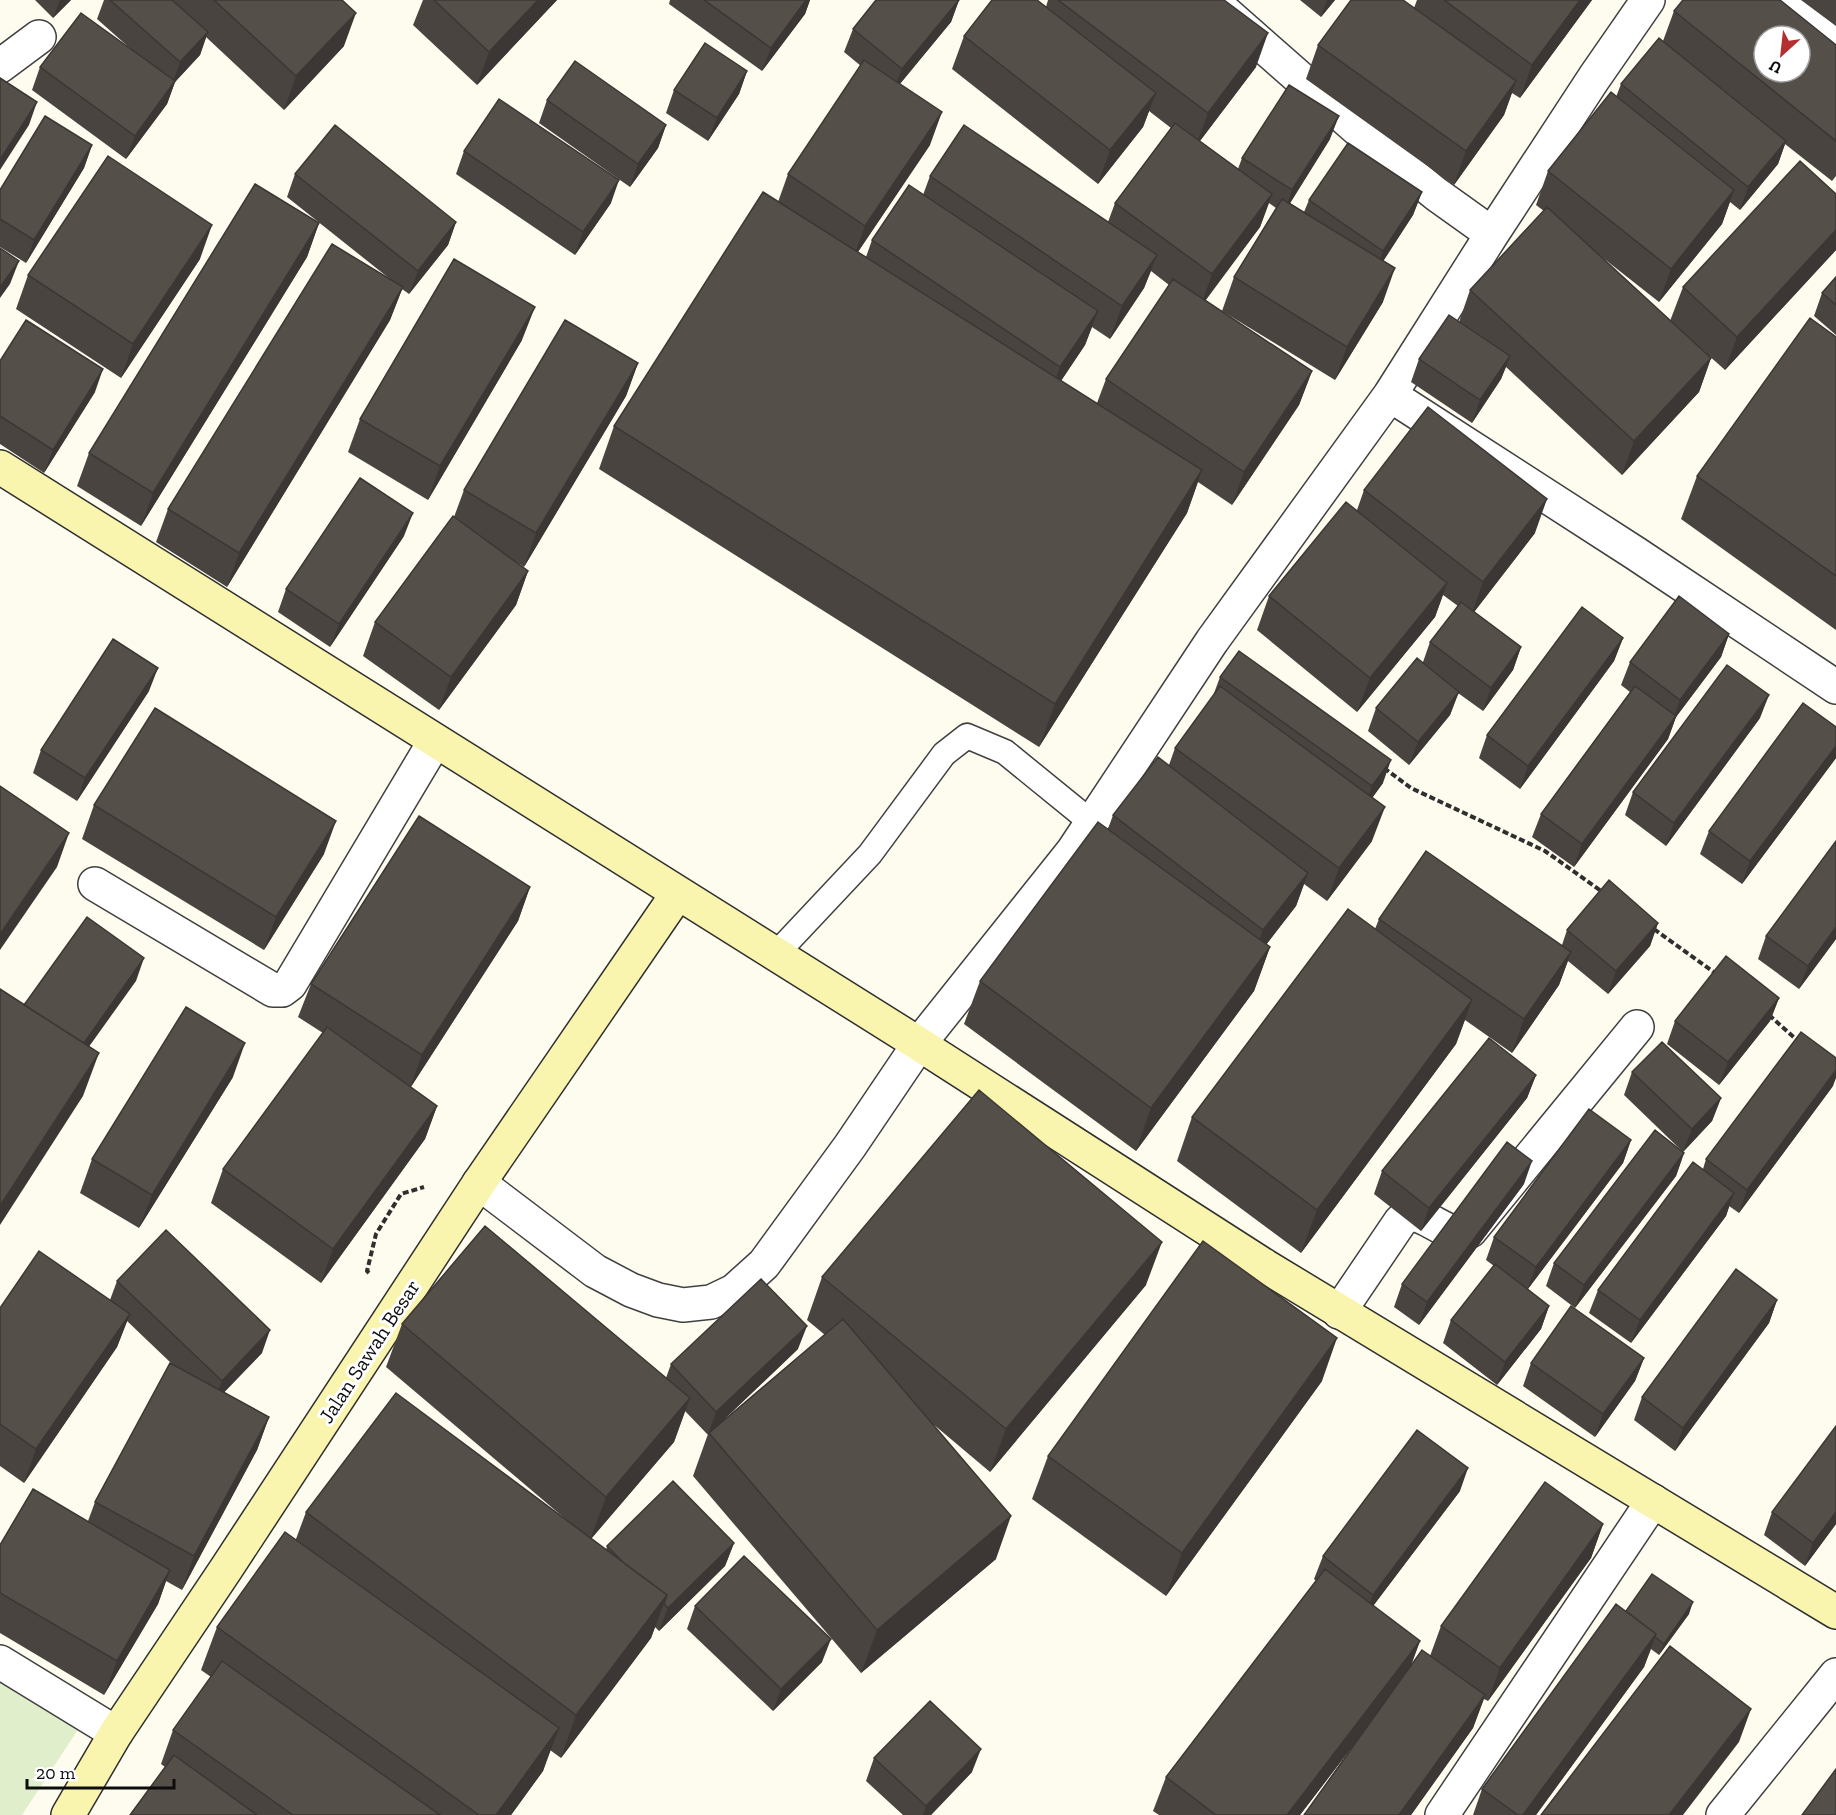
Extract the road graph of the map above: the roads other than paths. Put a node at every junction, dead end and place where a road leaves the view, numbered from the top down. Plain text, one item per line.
1 (1211, 0) edge
2 (1648, 0) edge
3 (1776, 0) edge
4 (39, 37) dead end
5 (1836, 42) edge
6 (0, 66) edge
7 (1492, 234) junction
8 (1390, 395) junction
9 (0, 467) edge
10 (1836, 687) edge
11 (435, 741) junction
12 (1091, 822) junction
13 (95, 884) dead end
14 (678, 893) junction
15 (776, 954) junction
16 (1637, 1027) dead end
17 (919, 1044) junction
18 (479, 1183) junction
19 (1339, 1312) junction
20 (1653, 1501) junction
21 (1836, 1612) edge
22 (0, 1662) edge
23 (1836, 1676) edge
24 (116, 1733) junction
25 (68, 1815) edge
26 (1442, 1815) edge
27 (1723, 1815) edge

1 - 7 street
2 - 7 street
3 - 5 street
4 - 6 street
7 - 8 street
8 - 10 street
8 - 12 street
9 - 11 main road
11 - 13 street
11 - 14 main road
12 - 15 lane
12 - 17 street
14 - 15 main road
14 - 18 main road, Jalan Sawah Besar
15 - 17 main road
16 - 19 street
17 - 18 street
17 - 19 main road
18 - 24 main road, Jalan Sawah Besar
19 - 20 main road
20 - 21 main road
20 - 26 street
22 - 24 street
23 - 27 street
24 - 25 main road, Jalan Sawah Besar

